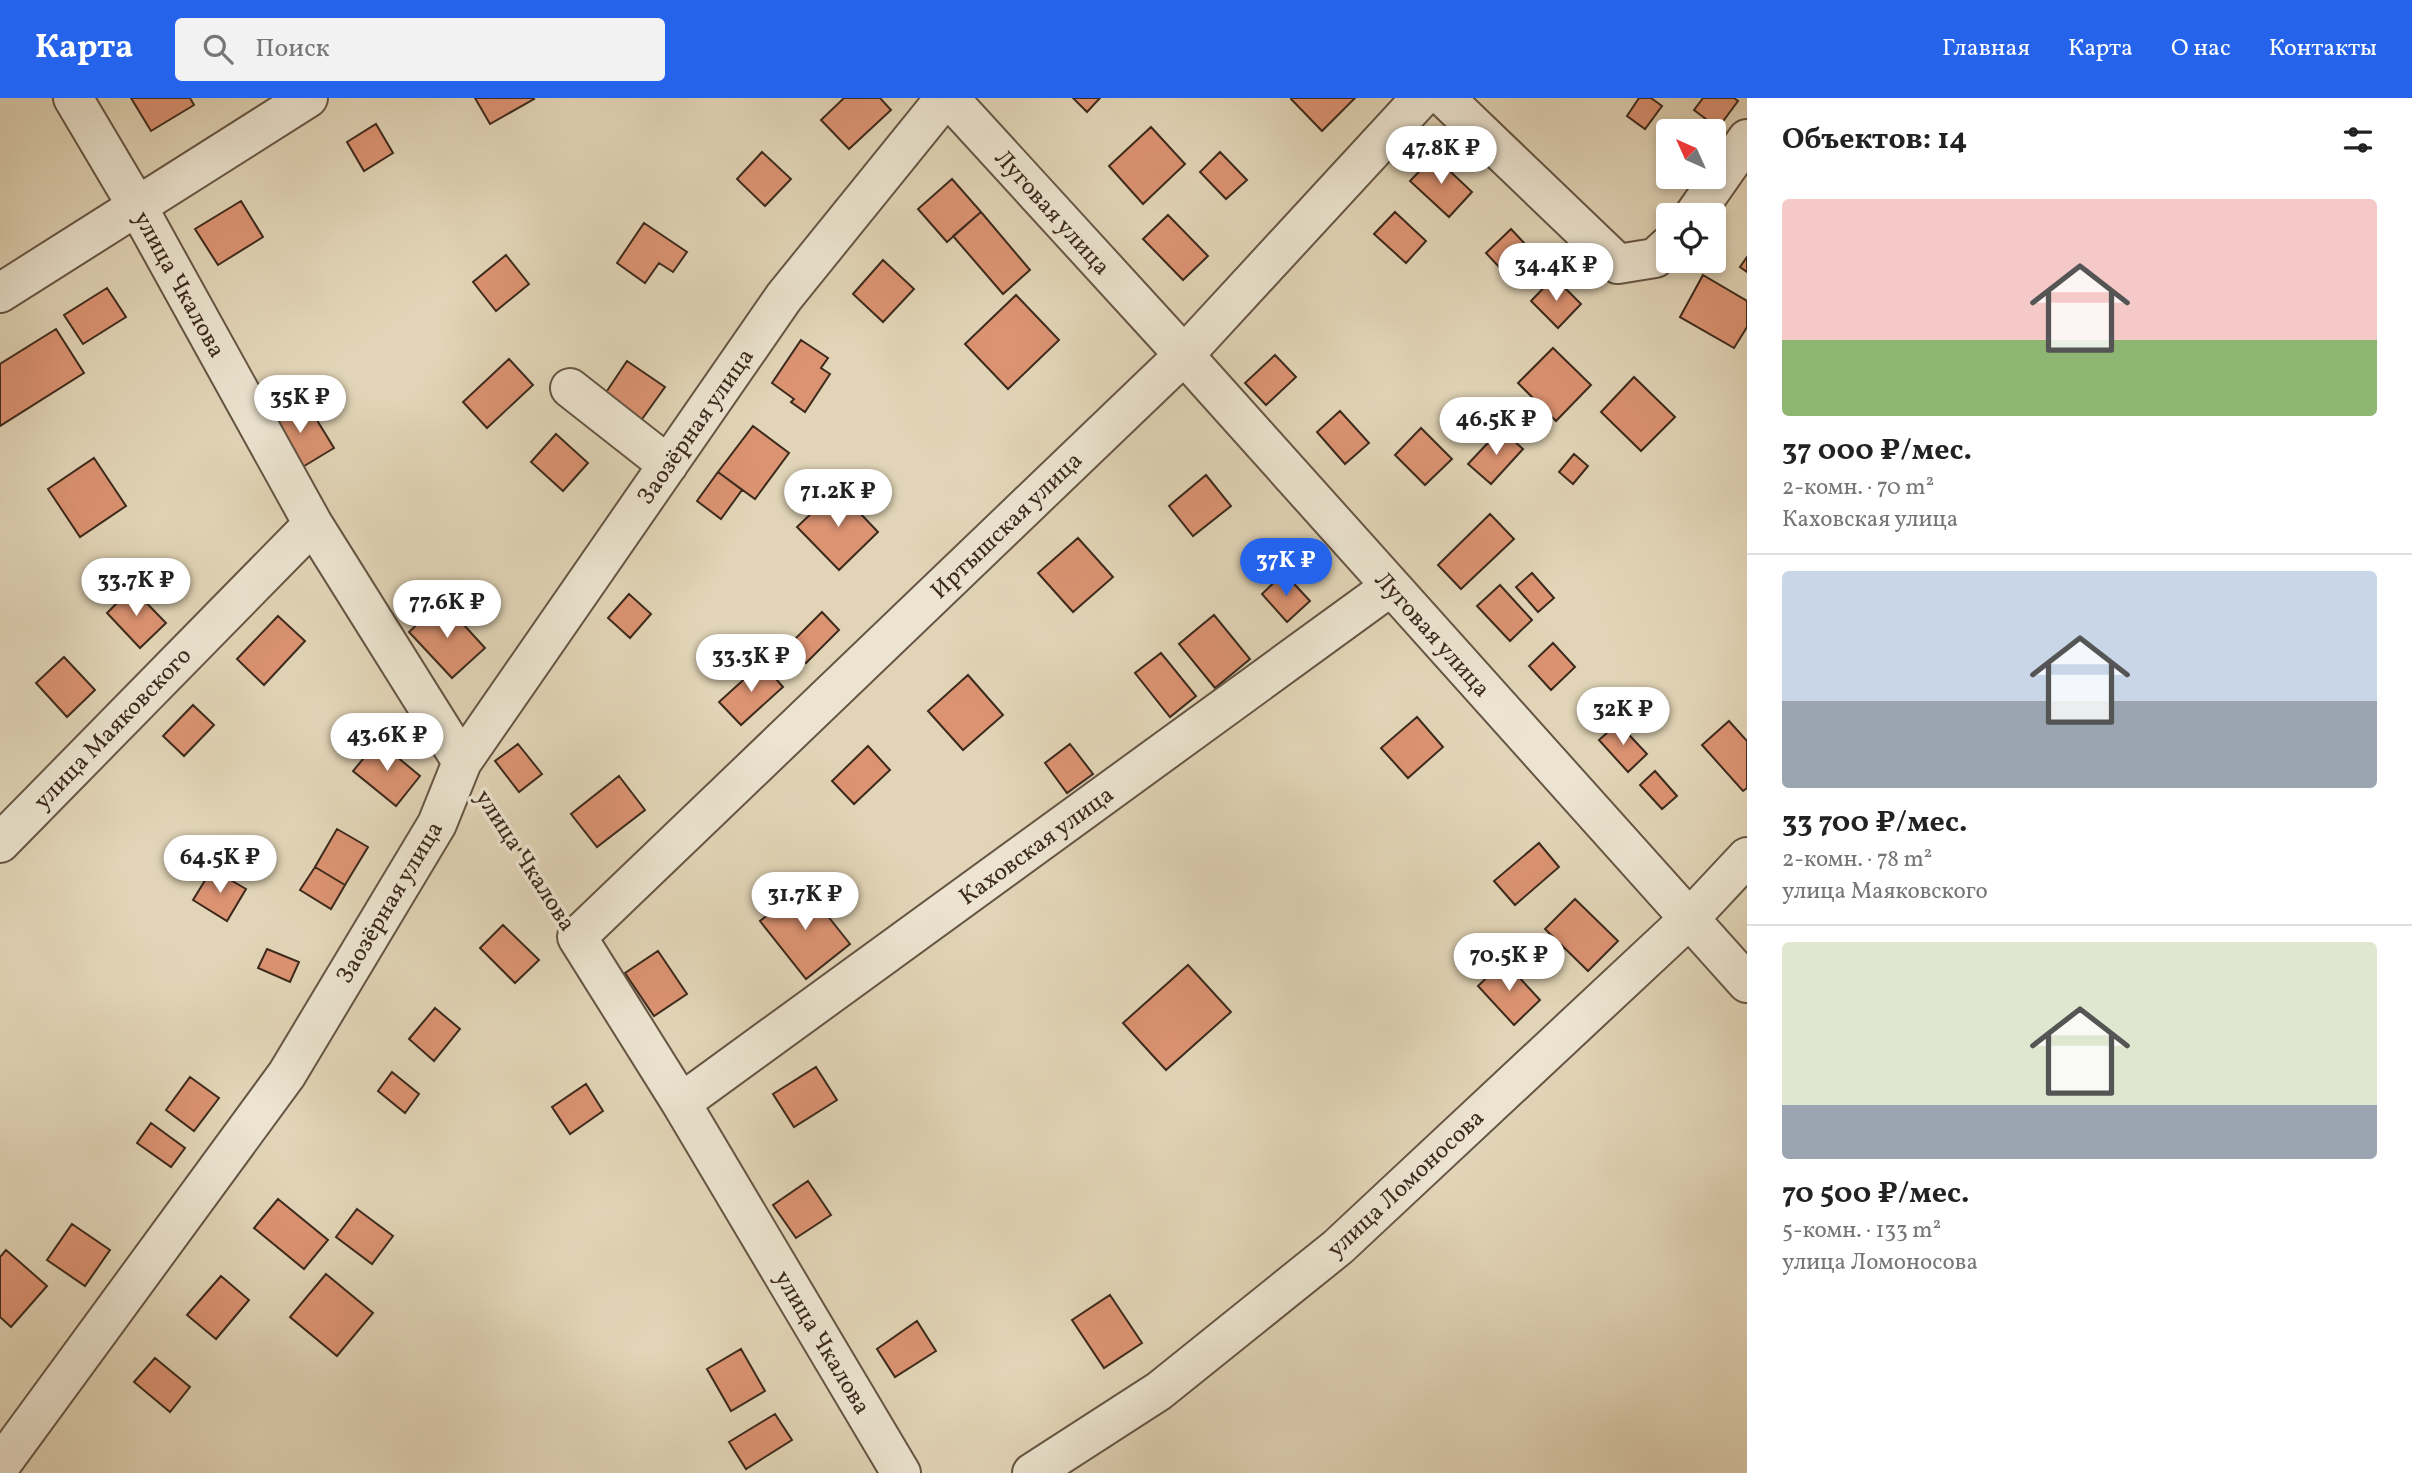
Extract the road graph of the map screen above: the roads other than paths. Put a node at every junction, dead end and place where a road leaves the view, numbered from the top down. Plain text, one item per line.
1 (73, 98) edge
2 (308, 98) edge
3 (947, 98) edge
4 (1421, 98) edge
5 (1445, 98) edge
6 (1747, 139) edge
7 (1702, 203) edge
8 (137, 206) junction
9 (1656, 257) edge
10 (0, 293) edge
11 (1184, 355) junction
12 (570, 388) dead end
13 (668, 465) junction
14 (313, 524) junction
15 (1390, 587) junction
16 (462, 762) junction
17 (0, 843) edge
18 (1747, 857) edge
19 (1689, 919) junction
20 (577, 937) joint
21 (1747, 983) edge
22 (681, 1103) junction
23 (0, 1466) edge
24 (901, 1473) edge
25 (1032, 1473) edge

1 - 8 street, улица Чкалова
2 - 8 street
3 - 11 street, Луговая улица
3 - 13 street, Заозёрная улица
4 - 11 street, Иртышская улица
5 - 9 street
6 - 7 street
8 - 10 street
8 - 14 street, улица Чкалова
11 - 15 street, Луговая улица
11 - 20 street, Иртышская улица
12 - 13 street
13 - 16 street, Заозёрная улица
14 - 16 street, улица Чкалова
14 - 17 street, улица Маяковского
15 - 19 street, Луговая улица
15 - 22 street, Каховская улица
16 - 23 street, Заозёрная улица
18 - 19 street, улица Ломоносова
19 - 21 street, Луговая улица
19 - 25 street, улица Ломоносова
20 - 22 street, улица Чкалова
22 - 24 street, улица Чкалова

